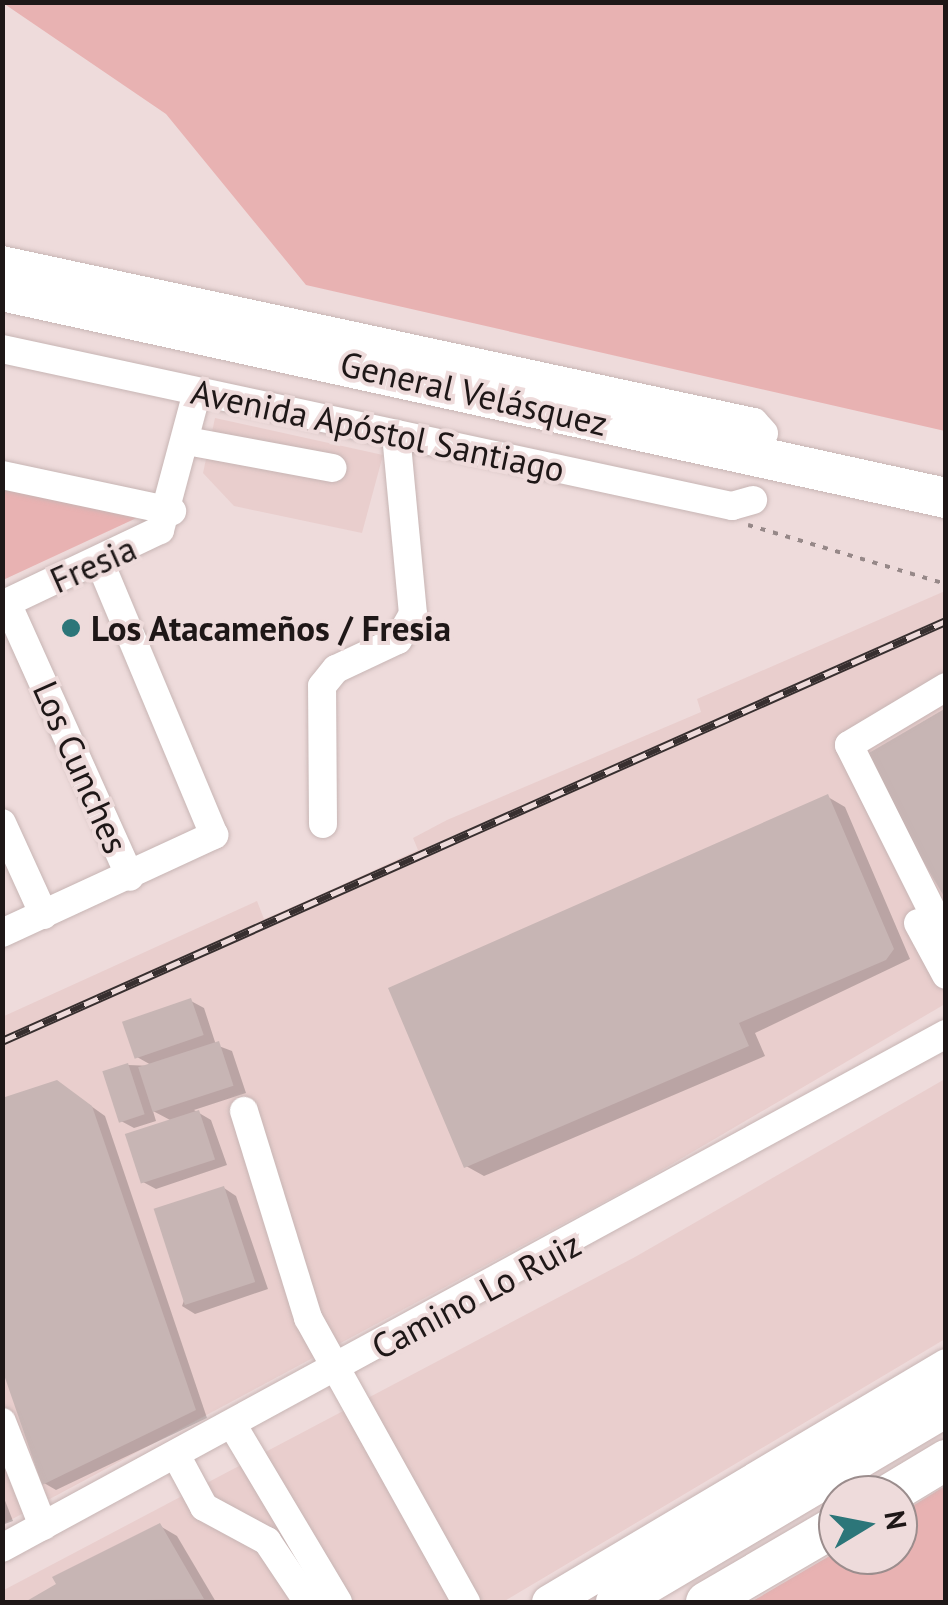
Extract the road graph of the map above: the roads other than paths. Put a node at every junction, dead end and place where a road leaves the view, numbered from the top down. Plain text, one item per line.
1 (2, 260) edge
2 (2, 291) edge
3 (2, 318) edge
4 (2, 349) edge
5 (197, 392) junction
6 (764, 433) dead end
7 (396, 434) junction
8 (187, 441) junction
9 (333, 468) dead end
10 (2, 474) edge
11 (946, 498) edge
12 (747, 503) road end
13 (172, 511) junction
14 (946, 524) edge
15 (100, 562) junction
16 (5, 604) edge
17 (946, 687) edge
18 (840, 776) dead end
19 (2, 824) edge
20 (322, 824) dead end
21 (130, 877) junction
22 (44, 915) junction
23 (2, 933) edge
24 (946, 939) edge
25 (946, 975) edge
26 (946, 1034) edge
27 (244, 1111) dead end
28 (946, 1366) edge
29 (336, 1370) junction
30 (946, 1406) edge
31 (2, 1422) edge
32 (232, 1424) junction
33 (176, 1455) junction
34 (946, 1460) edge
35 (918, 1477) edge
36 (43, 1526) junction
37 (818, 1537) edge
38 (2, 1548) edge
39 (308, 1602) edge
40 (338, 1602) edge
41 (466, 1602) edge
42 (549, 1602) edge
43 (616, 1602) edge
44 (706, 1602) edge

1 - 6 street
2 - 11 highway, General Velásquez
3 - 14 highway, General Velásquez
4 - 5 street, Avenida Apóstol Santiago
5 - 7 street, Avenida Apóstol Santiago
5 - 8 street, Fresia
7 - 12 street, Avenida Apóstol Santiago
7 - 20 street
8 - 9 street
8 - 13 street, Fresia
10 - 13 street
13 - 15 street, Fresia
15 - 16 street, Fresia
15 - 21 street
16 - 21 street, Los Cunches
17 - 24 street
18 - 25 street
19 - 22 street
21 - 22 street
22 - 23 street
26 - 29 street, Camino Lo Ruiz
27 - 29 street
28 - 42 main road
29 - 32 street, Camino Lo Ruiz
29 - 41 street
30 - 43 highway
31 - 36 street
32 - 33 street, Camino Lo Ruiz
32 - 40 street
33 - 36 street, Camino Lo Ruiz
33 - 39 street
34 - 35 highway
36 - 38 street, Camino Lo Ruiz
37 - 44 highway

